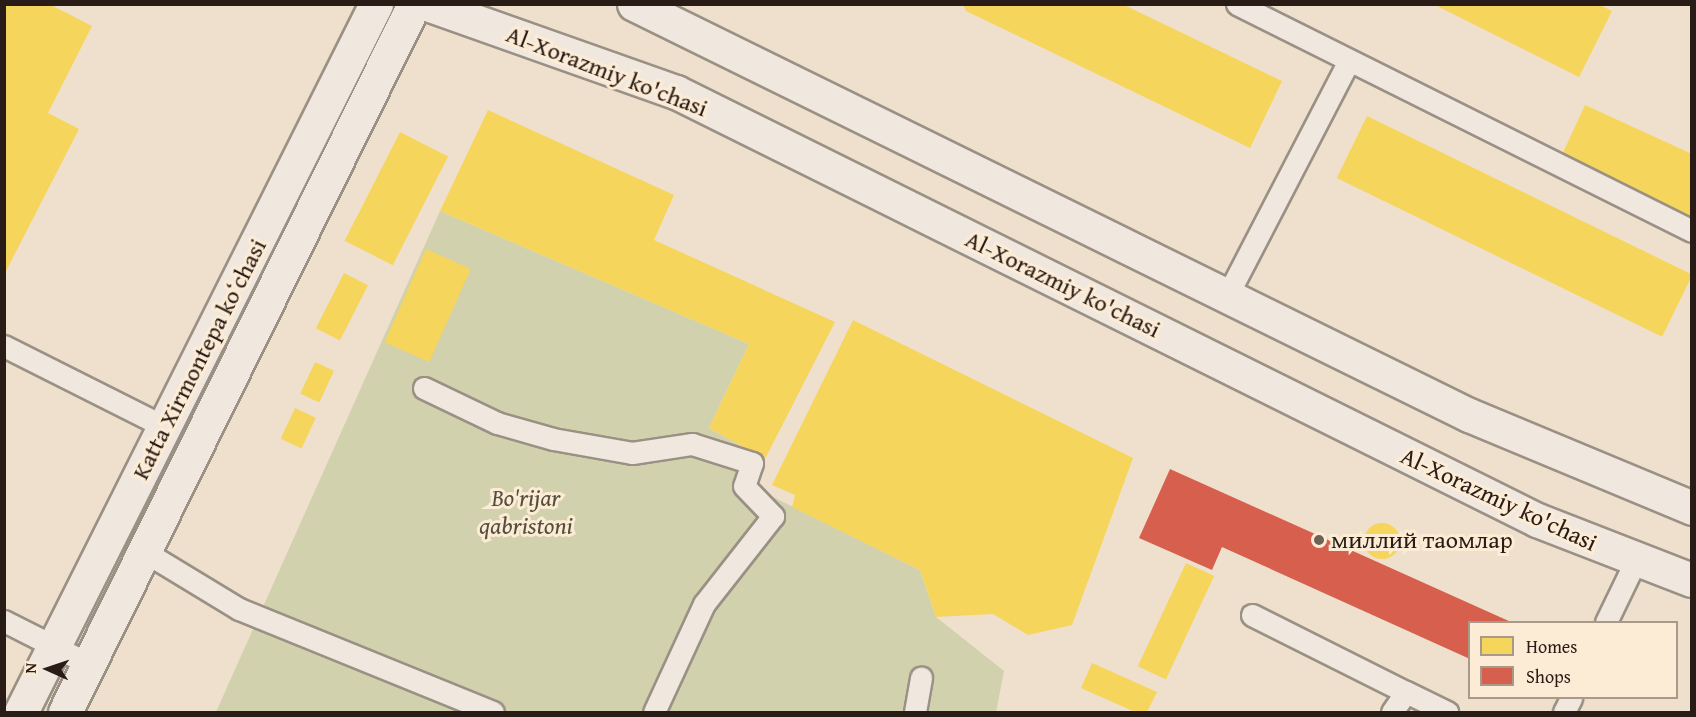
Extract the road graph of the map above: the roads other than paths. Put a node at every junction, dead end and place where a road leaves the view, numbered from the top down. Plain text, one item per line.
1 (376, 4) edge
2 (414, 4) edge
3 (427, 4) edge
4 (634, 4) edge
5 (1237, 4) edge
6 (1349, 61) junction
7 (1692, 231) edge
8 (1228, 294) junction
9 (4, 346) edge
10 (424, 388) dead end
11 (165, 427) junction
12 (1692, 508) edge
13 (145, 552) junction
14 (1635, 561) junction
15 (1692, 580) edge
16 (1252, 615) dead end
17 (4, 621) edge
18 (1606, 621) edge
19 (55, 646) junction
20 (89, 664) junction
21 (921, 678) dead end
22 (1406, 693) junction
23 (21, 712) edge
24 (66, 712) edge
25 (493, 712) edge
26 (654, 712) edge
27 (915, 712) edge
28 (1392, 712) edge
29 (1447, 712) edge

1 - 11 main road, Katta Xirmontepa koʻchasi
2 - 13 main road, Katta Xirmontepa koʻchasi
3 - 14 main road, Al-Xorazmiy ko'chasi
4 - 8 main road
5 - 6 lane
6 - 7 lane
6 - 8 lane
8 - 12 main road
9 - 11 lane
10 - 26 lane
11 - 19 main road, Katta Xirmontepa koʻchasi
13 - 20 main road, Katta Xirmontepa koʻchasi
13 - 25 lane
14 - 15 main road, Al-Xorazmiy ko'chasi
14 - 18 lane
16 - 22 lane
17 - 19 lane
19 - 20 lane
19 - 23 main road, Katta Xirmontepa koʻchasi
20 - 24 main road, Katta Xirmontepa koʻchasi
21 - 27 lane
22 - 28 lane
22 - 29 lane

